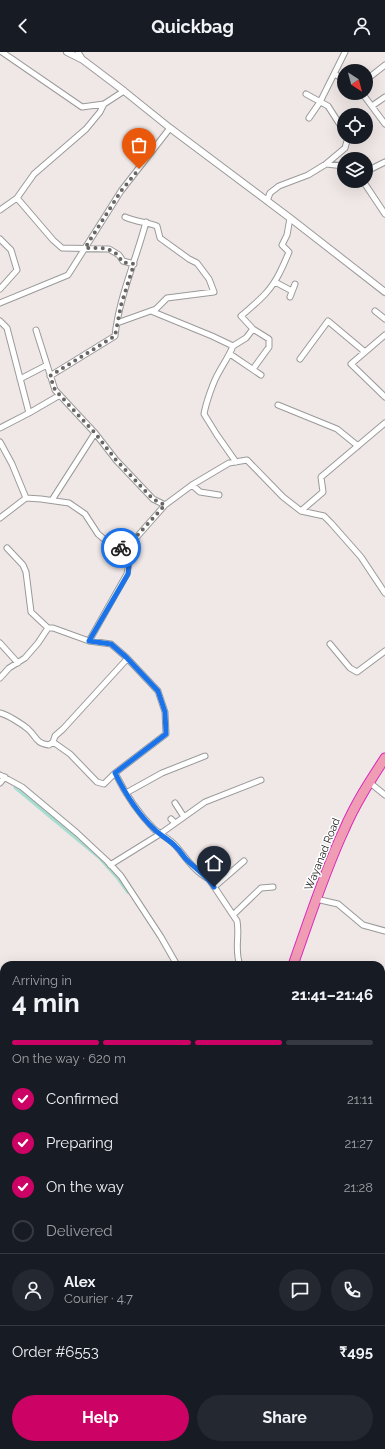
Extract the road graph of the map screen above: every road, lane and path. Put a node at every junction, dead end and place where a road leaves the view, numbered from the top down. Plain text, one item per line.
1 (2, 52) edge
2 (67, 52) edge
3 (78, 52) edge
4 (345, 52) edge
5 (82, 60) junction
6 (385, 65) edge
7 (334, 74) junction
8 (373, 74) edge
9 (337, 76) edge
10 (124, 91) junction
11 (306, 94) dead end
12 (385, 97) edge
13 (367, 100) edge
14 (320, 102) junction
15 (104, 104) junction
16 (372, 106) junction
17 (309, 118) dead end
18 (337, 120) edge
19 (385, 124) edge
20 (170, 128) junction
21 (346, 144) edge
22 (385, 162) edge
23 (326, 164) junction
24 (337, 165) edge
25 (373, 168) edge
26 (368, 188) edge
27 (17, 198) junction
28 (267, 201) junction
29 (0, 210) edge
30 (385, 214) edge
31 (125, 217) dead end
32 (290, 218) junction
33 (146, 222) junction
34 (0, 239) edge
35 (85, 248) junction
36 (134, 264) junction
37 (275, 282) junction
38 (295, 284) dead end
39 (0, 289) edge
40 (292, 291) junction
41 (385, 292) edge
42 (290, 297) dead end
43 (0, 303) edge
44 (151, 311) junction
45 (375, 311) dead end
46 (385, 319) edge
47 (0, 321) edge
48 (117, 324) junction
49 (253, 329) junction
50 (36, 330) dead end
51 (385, 335) edge
52 (233, 346) junction
53 (365, 352) junction
54 (230, 354) junction
55 (300, 359) dead end
56 (47, 365) junction
57 (253, 369) junction
58 (261, 375) dead end
59 (50, 376) junction
60 (20, 379) junction
61 (385, 387) edge
62 (380, 392) junction
63 (60, 395) junction
64 (385, 397) edge
65 (278, 405) dead end
66 (29, 413) junction
67 (385, 423) edge
68 (0, 428) edge
69 (95, 433) junction
70 (0, 442) edge
71 (358, 446) junction
72 (236, 462) junction
73 (192, 485) junction
74 (219, 494) dead end
75 (26, 498) junction
76 (52, 500) junction
77 (165, 505) junction
78 (301, 511) junction
79 (0, 518) edge
80 (7, 548) dead end
81 (119, 549) junction
82 (385, 593) edge
83 (48, 628) junction
84 (89, 641) junction
85 (0, 643) edge
86 (330, 644) dead end
87 (385, 651) edge
88 (127, 659) junction
89 (18, 663) junction
90 (0, 678) edge
91 (0, 713) edge
92 (53, 742) junction
93 (205, 756) dead end
94 (385, 758) edge
95 (115, 773) junction
96 (2, 776) edge
97 (261, 780) dead end
98 (369, 782) junction
99 (0, 783) edge
100 (126, 793) junction
101 (385, 795) edge
102 (175, 804) dead end
103 (184, 817) junction
104 (171, 819) dead end
105 (175, 823) junction
106 (160, 834) junction
107 (244, 861) dead end
108 (110, 865) junction
109 (272, 886) dead end
110 (214, 887) junction
111 (316, 899) junction
112 (233, 915) junction
113 (385, 931) edge
114 (175, 961) edge
115 (239, 961) edge
116 (294, 961) edge

1 - 15 street
2 - 5 street
3 - 5 street
4 - 7 street
5 - 10 street
6 - 8 street
7 - 9 street
7 - 14 street
10 - 15 street
10 - 20 street
11 - 14 street
12 - 16 street
13 - 16 street
14 - 17 street
14 - 18 street
15 - 27 street
16 - 19 street
20 - 28 street
20 - 35 street
21 - 23 street
22 - 25 street
23 - 24 street
23 - 28 street
26 - 30 street
27 - 29 street
27 - 35 street
28 - 32 street
31 - 33 street
32 - 37 street
32 - 41 street
33 - 36 street
33 - 44 street
34 - 39 street
35 - 36 street
35 - 43 street
36 - 48 street
37 - 40 street
37 - 49 street
38 - 40 street
40 - 42 street
44 - 48 street
44 - 52 street
45 - 46 street
47 - 60 street
48 - 59 street
49 - 52 street
49 - 57 street
50 - 56 street
51 - 53 street
52 - 54 street
53 - 55 street
53 - 62 street
54 - 57 street
54 - 72 street
56 - 59 street
56 - 60 street
57 - 58 street
59 - 63 street
60 - 66 street
61 - 62 street
62 - 64 street
63 - 66 street
63 - 69 street
65 - 71 street
66 - 68 street
67 - 71 street
69 - 76 street
69 - 77 street
70 - 75 street
71 - 78 street
72 - 73 street
72 - 78 street
73 - 74 street
73 - 77 street
75 - 76 street
75 - 79 street
76 - 81 street
77 - 81 street
78 - 82 street
80 - 83 street
81 - 84 street
83 - 84 street
83 - 89 street
84 - 88 street
85 - 89 street
86 - 87 street
88 - 92 street
88 - 95 street
89 - 90 street
91 - 92 street
92 - 95 street
93 - 100 street
94 - 98 highway, Wayanad Road
95 - 100 street
96 - 99 street
96 - 108 street
97 - 103 street
98 - 101 street
98 - 111 highway, Wayanad Road
100 - 106 street
102 - 103 street
103 - 105 street
104 - 105 street
105 - 106 street
106 - 108 street
106 - 110 street
107 - 110 street
108 - 114 street
109 - 112 street
110 - 112 street
111 - 113 street
111 - 116 highway, Wayanad Road
112 - 115 street

